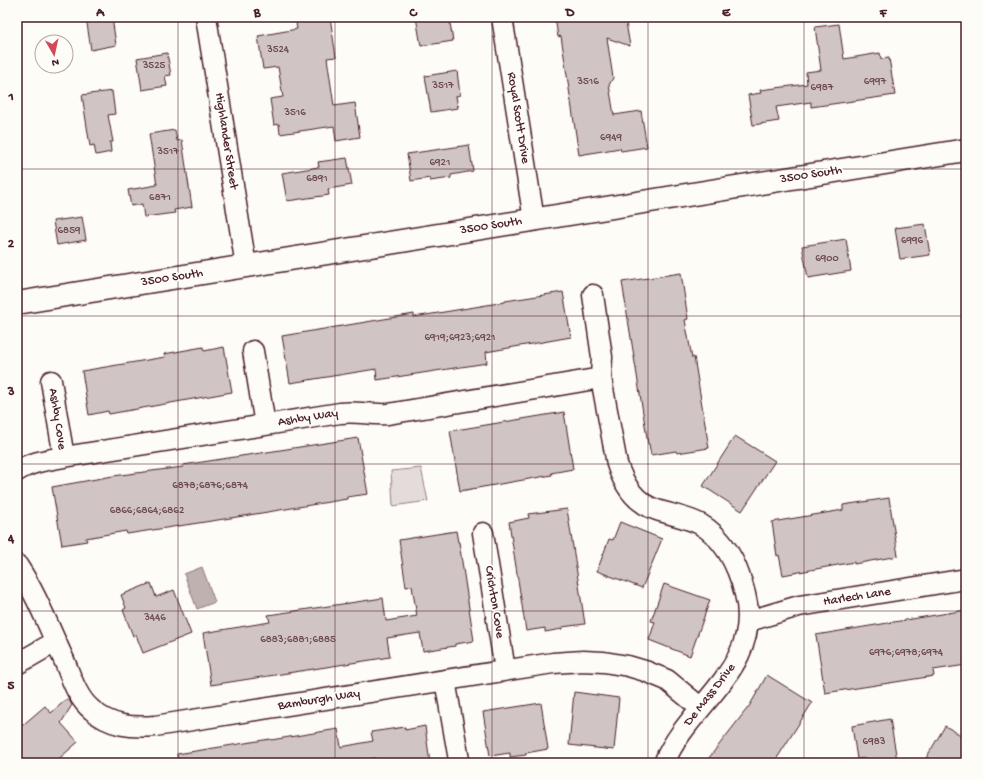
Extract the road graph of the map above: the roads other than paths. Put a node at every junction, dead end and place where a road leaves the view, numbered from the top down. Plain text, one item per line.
1 (206, 17) edge
2 (502, 17) edge
3 (966, 150) edge
4 (534, 220) junction
5 (246, 266) junction
6 (593, 295) dead end
7 (17, 303) edge
8 (253, 351) dead end
9 (601, 378) junction
10 (51, 381) dead end
11 (265, 425) junction
12 (64, 456) junction
13 (17, 472) edge
14 (483, 533) dead end
15 (17, 565) edge
16 (966, 579) edge
17 (749, 621) junction
18 (55, 642) junction
19 (17, 664) edge
20 (505, 670) junction
21 (445, 680) junction
22 (701, 708) junction
23 (459, 760) dead end
24 (664, 763) edge

1 - 5 street, Highlander Street
2 - 4 street, Royal Scott Drive
3 - 4 main road, 3500 South
4 - 5 main road, 3500 South
5 - 7 main road, 3500 South
6 - 9 street, De Mass Drive
8 - 11 street
9 - 11 street, Ashby Way
9 - 17 street, De Mass Drive
10 - 12 street, Ashby Cove
11 - 12 street, Ashby Way
12 - 13 street, Ashby Way
14 - 20 street, Crichton Cove
15 - 18 street, Bamburgh Way
16 - 17 street, Harlech Lane
17 - 22 street, De Mass Drive
18 - 19 street
18 - 21 street, Bamburgh Way
20 - 21 street, Bamburgh Way
20 - 22 street, Bamburgh Way
21 - 23 street
22 - 24 street, De Mass Drive

